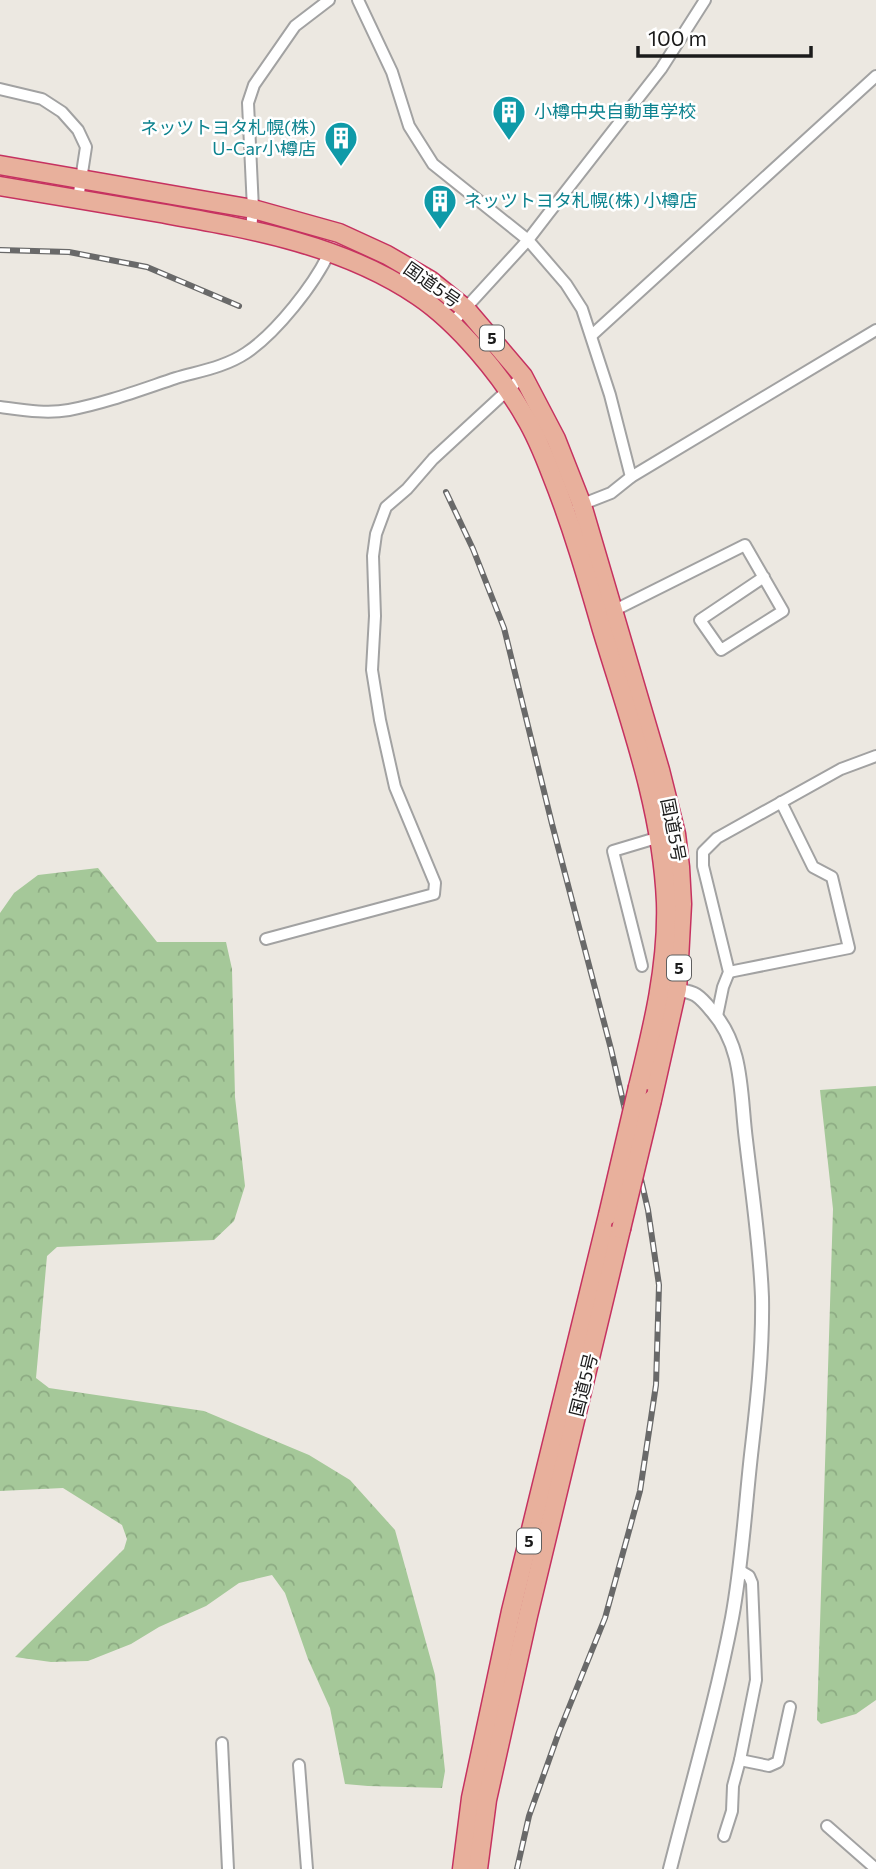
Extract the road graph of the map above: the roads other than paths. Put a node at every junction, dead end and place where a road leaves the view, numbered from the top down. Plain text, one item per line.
1 (329, 0) edge
2 (358, 0) edge
3 (705, 0) edge
4 (876, 76) edge
5 (0, 89) edge
6 (0, 166) edge
7 (81, 179) junction
8 (0, 186) edge
9 (78, 199) junction
10 (253, 209) junction
11 (251, 229) junction
12 (528, 240) junction
13 (330, 251) junction
14 (466, 309) junction
15 (452, 323) junction
16 (876, 330) edge
17 (592, 335) junction
18 (523, 376) junction
19 (508, 390) junction
20 (0, 407) edge
21 (631, 477) junction
22 (574, 508) junction
23 (764, 577) junction
24 (606, 614) junction
25 (876, 756) edge
26 (781, 803) junction
27 (667, 835) junction
28 (266, 939) dead end
29 (642, 966) dead end
30 (729, 972) junction
31 (668, 988) junction
32 (717, 1016) junction
33 (739, 1570) junction
34 (790, 1707) dead end
35 (222, 1743) dead end
36 (740, 1760) junction
37 (299, 1765) dead end
38 (827, 1826) dead end
39 (724, 1836) dead end
40 (228, 1869) edge
41 (307, 1869) edge
42 (462, 1869) edge
43 (478, 1869) edge
44 (670, 1869) edge
45 (876, 1869) edge

1 - 10 street
2 - 12 street
3 - 12 street
4 - 17 street
5 - 7 street
6 - 7 highway, 国道5号 / 5
7 - 9 street
7 - 10 highway, 国道5号 / 5
8 - 9 highway, 国道5号 / 5
9 - 11 highway, 国道5号 / 5
10 - 11 street
10 - 14 highway, 国道5号 / 5
11 - 13 highway, 国道5号 / 5
12 - 14 street
12 - 17 street
13 - 15 highway, 国道5号 / 5
13 - 20 street
14 - 15 street
14 - 18 highway, 国道5号 / 5
15 - 19 highway, 国道5号 / 5
16 - 21 street
17 - 21 street
18 - 19 street
18 - 22 highway, 国道5号 / 5
19 - 22 highway, 国道5号 / 5
19 - 28 street
21 - 22 street
22 - 24 highway, 国道5号 / 5
23 - 23 street
23 - 24 street
24 - 27 highway, 国道5号 / 5
25 - 26 street
26 - 30 street
26 - 30 street
27 - 29 street
27 - 31 highway, 国道5号 / 5
30 - 32 street
31 - 32 street
31 - 42 highway, 国道5号 / 5, bridge
31 - 43 highway, 国道5号 / 5, bridge
32 - 33 street
33 - 36 street
33 - 44 street
34 - 36 street
35 - 40 street
36 - 39 street
37 - 41 street
38 - 45 street

